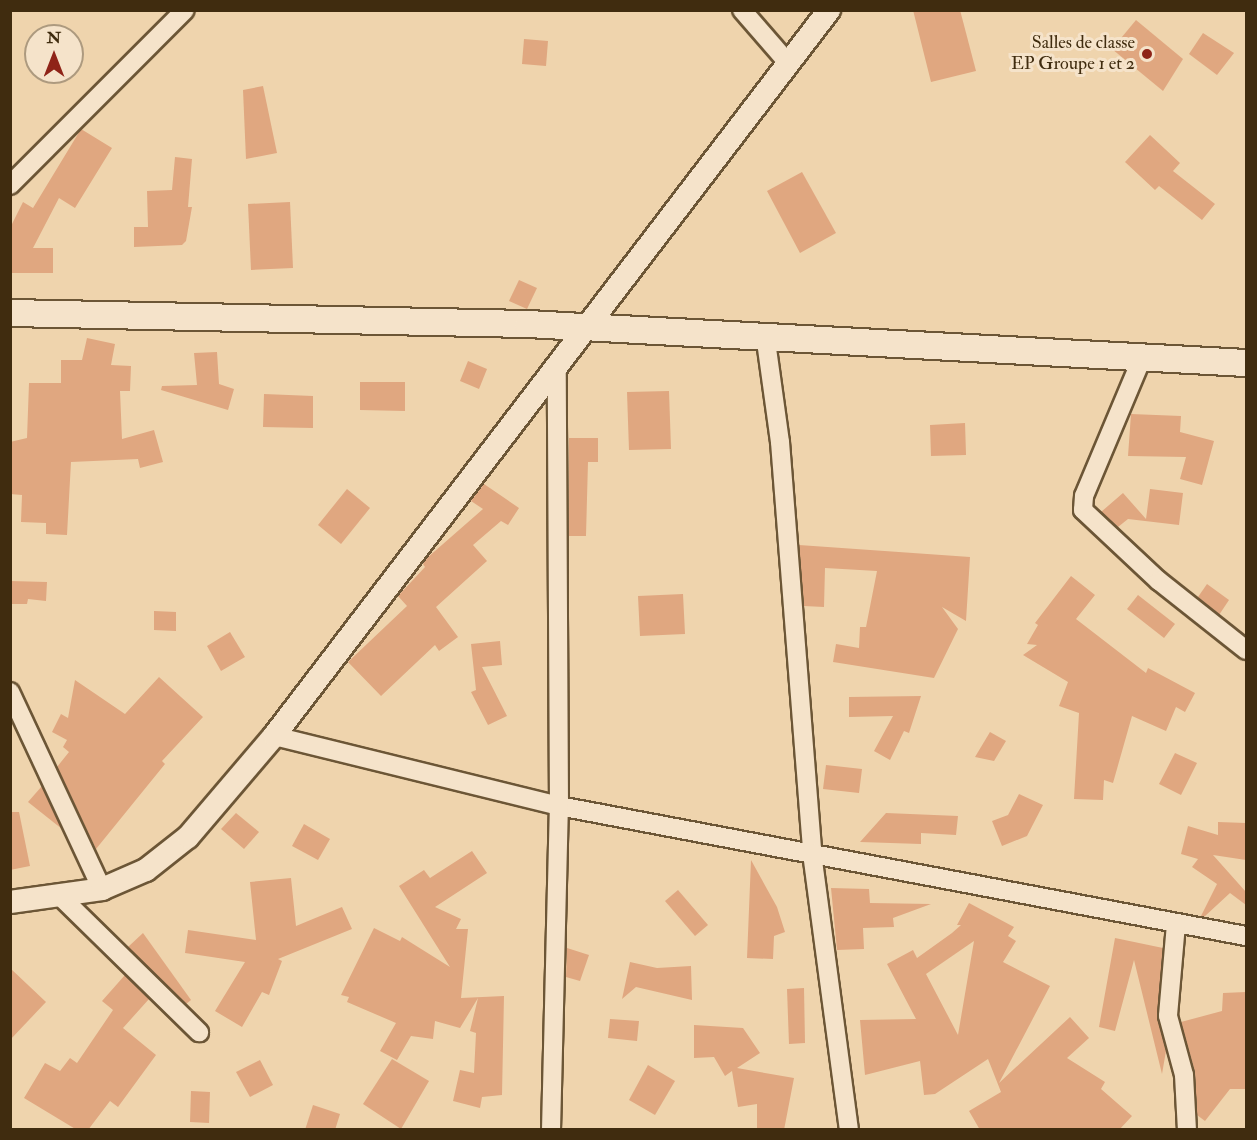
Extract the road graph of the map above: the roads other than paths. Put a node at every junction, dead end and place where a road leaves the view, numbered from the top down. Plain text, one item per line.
1 (185, 10) edge
2 (742, 10) edge
3 (829, 10) edge
4 (788, 63) junction
5 (10, 185) edge
6 (10, 313) edge
7 (587, 327) junction
8 (765, 334) junction
9 (1142, 358) junction
10 (1246, 363) edge
11 (557, 367) junction
12 (1246, 650) edge
13 (10, 692) edge
14 (274, 736) junction
15 (559, 806) junction
16 (812, 853) junction
17 (102, 889) junction
18 (62, 898) junction
19 (10, 902) edge
20 (1176, 924) junction
21 (1246, 936) edge
22 (199, 1032) dead end
23 (551, 1130) edge
24 (849, 1130) edge
25 (1187, 1130) edge

1 - 5 street
2 - 4 street
3 - 4 street
4 - 7 street
6 - 7 main road
7 - 8 main road
7 - 11 street
8 - 9 main road
8 - 16 street
9 - 10 main road
9 - 12 street
11 - 14 street
11 - 15 street
13 - 17 street
14 - 15 street
14 - 17 street
15 - 16 street
15 - 23 street
16 - 20 street
16 - 24 street
17 - 18 street
18 - 19 street
18 - 22 street
20 - 21 street
20 - 25 street

